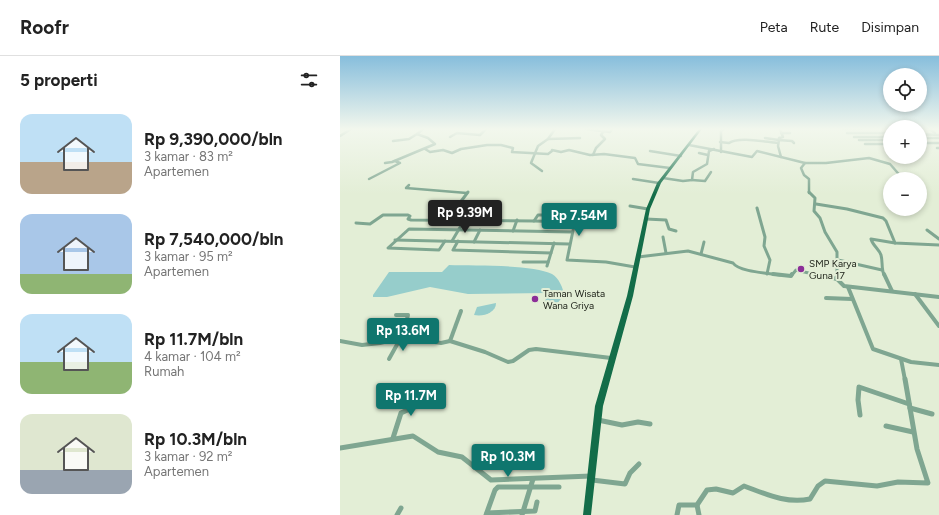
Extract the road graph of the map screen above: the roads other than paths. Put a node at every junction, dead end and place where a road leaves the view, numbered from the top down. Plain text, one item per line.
1 (421, 150) edge
2 (427, 150) edge
3 (440, 150) edge
4 (444, 150) edge
5 (457, 150) edge
6 (512, 150) edge
7 (536, 150) edge
8 (552, 150) edge
9 (554, 150) edge
10 (568, 150) edge
11 (571, 150) edge
12 (595, 150) edge
13 (685, 150) edge
14 (710, 150) edge
15 (717, 150) edge
16 (780, 150) edge
17 (650, 151) dead end
18 (721, 152) joint
19 (535, 154) junction
20 (699, 154) dead end
21 (708, 154) junction
22 (593, 156) junction
23 (681, 156) junction
24 (781, 157) junction
25 (395, 161) junction
26 (848, 161) junction
27 (385, 163) dead end
28 (805, 163) junction
29 (851, 164) dead end
30 (670, 168) junction
31 (384, 171) junction
32 (542, 171) dead end
33 (391, 172) dead end
34 (711, 172) dead end
35 (896, 172) edge
36 (369, 179) dead end
37 (633, 179) dead end
38 (692, 180) junction
39 (661, 181) junction
40 (409, 185) dead end
41 (816, 204) junction
42 (630, 206) dead end
43 (757, 208) dead end
44 (648, 209) junction
45 (646, 218) junction
46 (466, 220) junction
47 (517, 220) junction
48 (534, 221) junction
49 (575, 222) junction
50 (356, 223) dead end
51 (459, 230) junction
52 (480, 230) junction
53 (927, 230) dead end
54 (513, 231) junction
55 (676, 231) dead end
56 (572, 232) junction
57 (663, 237) dead end
58 (939, 238) edge
59 (395, 240) junction
60 (445, 241) junction
61 (452, 241) junction
62 (458, 242) junction
63 (474, 242) junction
64 (508, 242) junction
65 (704, 242) dead end
66 (895, 243) junction
67 (554, 244) junction
68 (569, 244) junction
69 (939, 245) edge
70 (505, 251) junction
71 (551, 252) junction
72 (666, 253) junction
73 (701, 254) junction
74 (637, 257) junction
75 (838, 260) junction
76 (523, 262) dead end
77 (548, 262) junction
78 (547, 266) dead end
79 (635, 267) junction
80 (882, 270) junction
81 (767, 274) junction
82 (837, 279) junction
83 (848, 287) junction
84 (892, 291) junction
85 (915, 294) junction
86 (939, 296) edge
87 (826, 298) dead end
88 (852, 299) junction
89 (461, 311) dead end
90 (396, 315) dead end
91 (939, 326) edge
92 (403, 337) junction
93 (340, 340) edge
94 (450, 342) junction
95 (611, 358) junction
96 (389, 359) dead end
97 (901, 359) junction
98 (939, 365) edge
99 (424, 395) dead end
100 (910, 406) junction
101 (932, 414) dead end
102 (860, 415) dead end
103 (596, 420) junction
104 (650, 424) dead end
105 (886, 426) dead end
106 (913, 432) junction
107 (393, 438) junction
108 (340, 448) edge
109 (639, 464) dead end
110 (591, 478) junction
111 (533, 479) junction
112 (530, 487) junction
113 (559, 488) dead end
114 (537, 502) dead end
115 (697, 505) junction
116 (401, 508) dead end
117 (487, 514) edge
118 (505, 514) edge
119 (522, 514) edge
120 (397, 515) edge
121 (587, 515) edge
122 (677, 515) edge
123 (699, 515) edge

1 - 25 street
2 - 3 street
4 - 5 street
6 - 19 street
7 - 19 street
8 - 19 street
9 - 10 street
11 - 22 street
12 - 22 street
13 - 23 main road
14 - 21 street
15 - 18 street
16 - 24 street
17 - 23 street
18 - 24 street
19 - 32 street
20 - 21 street
21 - 38 street
22 - 30 street
23 - 30 main road
24 - 28 street
25 - 27 street
25 - 31 street
26 - 28 street
26 - 29 street
26 - 35 street
28 - 41 street
30 - 39 main road
31 - 33 street
31 - 36 street
34 - 38 street
37 - 39 street
38 - 39 street
39 - 44 main road
40 - 46 street
41 - 66 street
41 - 75 street
42 - 44 street
43 - 81 street
44 - 45 main road
45 - 55 street
45 - 74 main road
46 - 47 street
46 - 50 street
46 - 51 street
47 - 48 street
47 - 54 street
48 - 49 street
48 - 49 street
49 - 56 street
51 - 52 street
51 - 59 street
51 - 61 street
52 - 54 street
52 - 63 street
53 - 58 street
54 - 56 street
56 - 68 street
57 - 72 street
59 - 60 street
59 - 60 street
60 - 61 street
61 - 62 street
62 - 63 street
62 - 70 street
63 - 64 street
64 - 67 street
64 - 70 street
65 - 73 street
66 - 69 street
66 - 80 street
67 - 68 street
67 - 71 street
68 - 79 street
70 - 71 street
71 - 77 street
72 - 73 street
72 - 74 street
73 - 81 street
74 - 79 main road
75 - 80 street
75 - 82 street
76 - 77 street
77 - 78 street
79 - 95 main road
80 - 84 street
81 - 82 street
82 - 83 street
83 - 84 street
83 - 88 street
84 - 85 street
85 - 86 street
85 - 91 street
87 - 88 street
88 - 97 street
89 - 94 street
90 - 92 street
92 - 93 street
92 - 94 street
92 - 96 street
94 - 95 street
95 - 103 main road
97 - 98 street
97 - 100 street
99 - 107 street
100 - 101 street
100 - 102 street
100 - 106 street
103 - 104 street
103 - 110 main road
105 - 106 street
106 - 115 street
107 - 108 street
107 - 111 street
109 - 110 street
110 - 111 street
110 - 121 main road
111 - 112 street
112 - 113 street
112 - 117 street
112 - 119 street
114 - 119 street
115 - 122 street
115 - 123 street
116 - 120 street
117 - 118 street
118 - 119 street

